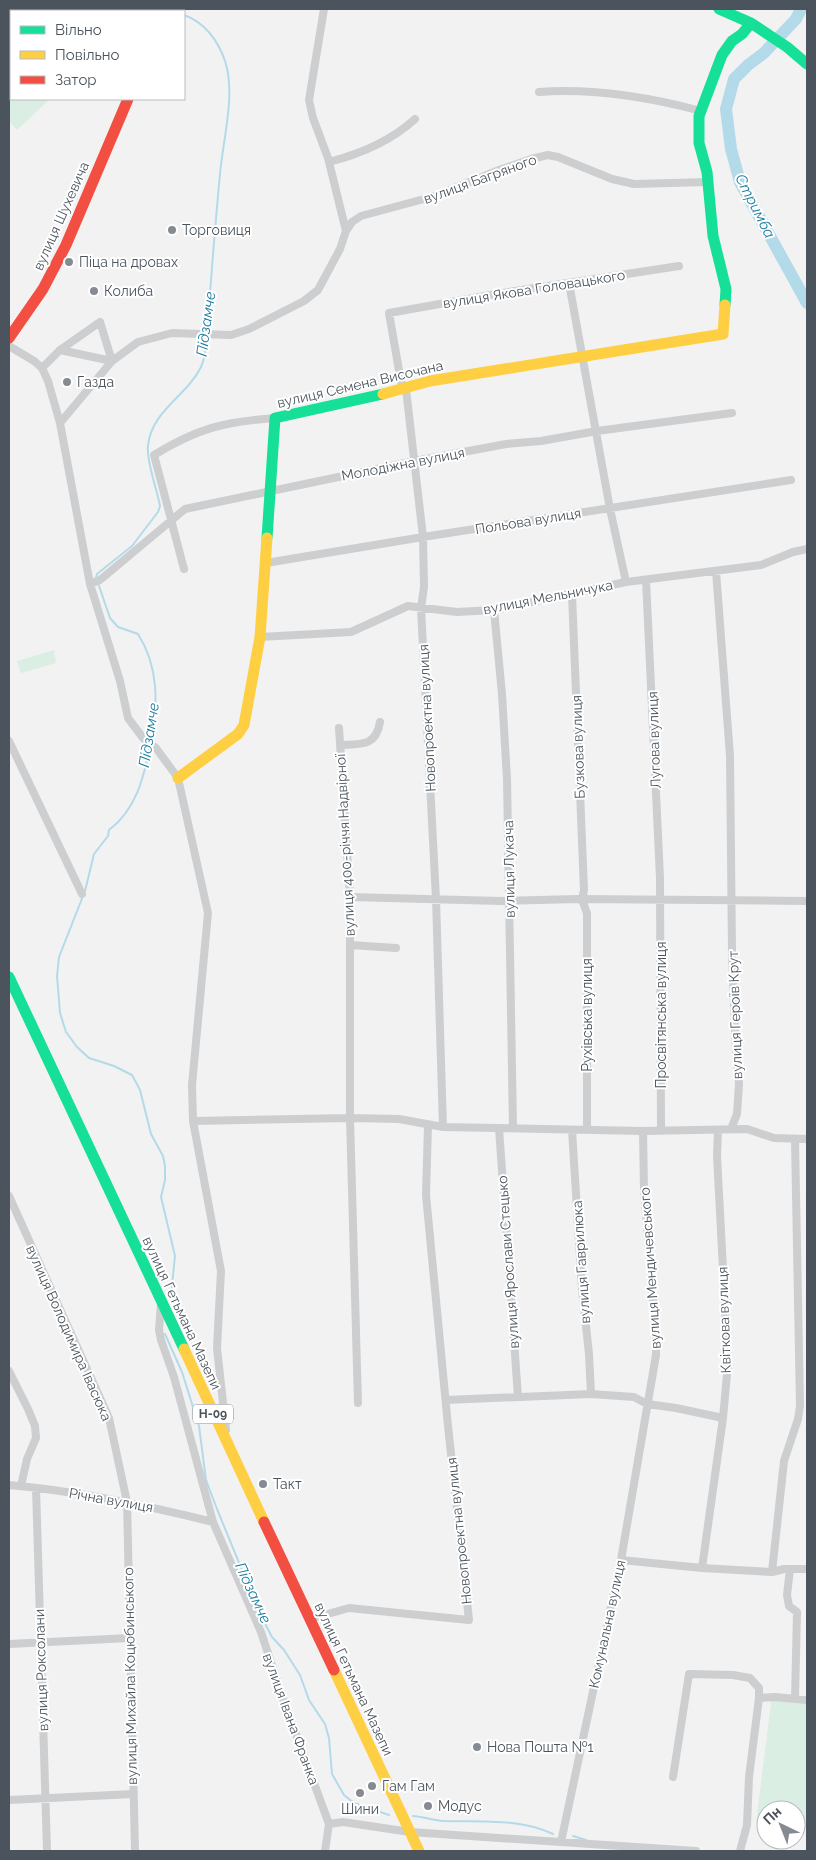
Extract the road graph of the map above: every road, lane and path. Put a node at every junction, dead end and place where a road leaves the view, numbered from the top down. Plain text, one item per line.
1 (324, 9) edge
2 (719, 9) edge
3 (751, 23) junction
4 (807, 64) edge
5 (539, 92) dead end
6 (128, 100) edge
7 (701, 111) junction
8 (415, 119) dead end
9 (328, 162) junction
10 (707, 182) junction
11 (346, 231) junction
12 (680, 266) dead end
13 (569, 283) junction
14 (389, 314) joint
15 (9, 338) edge
16 (9, 346) edge
17 (60, 350) junction
18 (583, 358) junction
19 (112, 361) junction
20 (42, 368) junction
21 (406, 389) junction
22 (732, 413) dead end
23 (275, 418) junction
24 (60, 423) junction
25 (597, 431) junction
26 (415, 461) junction
27 (791, 480) dead end
28 (270, 491) junction
29 (610, 508) junction
30 (171, 520) junction
31 (423, 537) junction
32 (807, 549) edge
33 (266, 564) junction
34 (184, 569) dead end
35 (716, 571) junction
36 (646, 580) junction
37 (95, 582) junction
38 (626, 582) junction
39 (572, 594) junction
40 (421, 608) junction
41 (494, 610) junction
42 (260, 637) junction
43 (380, 722) dead end
44 (339, 728) dead end
45 (9, 741) edge
46 (340, 745) junction
47 (178, 778) junction
48 (82, 894) dead end
49 (350, 897) junction
50 (436, 899) junction
51 (509, 900) junction
52 (582, 900) junction
53 (660, 900) junction
54 (731, 900) junction
55 (807, 901) edge
56 (350, 945) junction
57 (396, 948) dead end
58 (9, 977) edge
59 (350, 1118) junction
60 (192, 1121) junction
61 (428, 1125) junction
62 (443, 1127) junction
63 (499, 1128) junction
64 (513, 1128) junction
65 (731, 1129) junction
66 (572, 1130) junction
67 (587, 1130) junction
68 (718, 1130) junction
69 (643, 1131) junction
70 (661, 1131) junction
71 (807, 1139) edge
72 (795, 1140) junction
73 (9, 1196) edge
74 (161, 1303) junction
75 (9, 1371) edge
76 (591, 1394) junction
77 (518, 1397) junction
78 (446, 1400) junction
79 (358, 1403) dead end
80 (647, 1404) junction
81 (724, 1418) junction
82 (227, 1445) junction
83 (9, 1485) edge
84 (21, 1486) junction
85 (36, 1488) junction
86 (127, 1502) junction
87 (213, 1522) junction
88 (621, 1560) junction
89 (702, 1568) junction
90 (790, 1569) junction
91 (807, 1569) edge
92 (772, 1572) junction
93 (310, 1619) junction
94 (129, 1638) junction
95 (40, 1641) junction
96 (9, 1644) edge
97 (759, 1698) junction
98 (795, 1699) junction
99 (807, 1700) edge
100 (673, 1777) dead end
101 (133, 1794) junction
102 (46, 1798) junction
103 (9, 1800) edge
104 (329, 1824) junction
105 (410, 1832) junction
106 (561, 1842) junction
107 (674, 1850) edge
108 (47, 1851) edge
109 (135, 1851) edge
110 (325, 1851) edge
111 (419, 1851) edge
112 (696, 1851) edge
113 (740, 1851) edge

1 - 9 street
2 - 3 main road
3 - 4 main road
3 - 7 main road
5 - 7 street
6 - 15 main road, вулиця Шухевича
7 - 10 main road
8 - 9 street
9 - 11 street
10 - 11 street, вулиця Багряного
10 - 18 main road, вулиця Семена Височана
11 - 19 street
12 - 13 street, вулиця Якова Головацького
13 - 14 street, вулиця Якова Головацького
13 - 18 street
14 - 21 street, Новопроектна вулиця
16 - 20 street
17 - 19 street
17 - 19 street
17 - 20 street
18 - 21 main road, вулиця Семена Височана
18 - 25 street
19 - 24 street
20 - 24 street
21 - 23 main road, вулиця Семена Височана
21 - 26 street, Новопроектна вулиця
22 - 25 street, Молодіжна вулиця
23 - 28 main road, вулиця Семена Височана
23 - 30 street
24 - 37 street
25 - 26 street, Молодіжна вулиця
25 - 29 street
26 - 28 street, Молодіжна вулиця
26 - 31 street, Новопроектна вулиця
27 - 29 street, Польова вулиця
28 - 30 street, Молодіжна вулиця
28 - 33 main road, вулиця Семена Височана
29 - 31 street, Польова вулиця
29 - 38 street
30 - 34 street
30 - 37 street, Молодіжна вулиця
31 - 33 street, Польова вулиця
31 - 40 street, Новопроектна вулиця
32 - 35 street, вулиця Мельничука
33 - 42 main road, вулиця Семена Височана
35 - 36 street, вулиця Мельничука
35 - 54 street, вулиця Героїв Крут
36 - 38 street, вулиця Мельничука
36 - 53 street, Лугова вулиця
37 - 47 street
38 - 39 street, вулиця Мельничука
39 - 41 street, вулиця Мельничука
39 - 52 street, Бузкова вулиця
40 - 41 street, вулиця Мельничука
40 - 42 street, вулиця Мельничука
40 - 50 street, Новопроектна вулиця
41 - 51 street, вулиця Лукача
42 - 47 main road, вулиця Семена Височана
43 - 46 street, вулиця 400-річчя Надвірної
44 - 46 street, вулиця 400-річчя Надвірної
45 - 48 street
46 - 49 street, вулиця 400-річчя Надвірної
47 - 60 street
49 - 50 street
49 - 56 street, вулиця 400-річчя Надвірної
50 - 51 street
50 - 62 street, Новопроектна вулиця
51 - 52 street
51 - 64 street, вулиця Лукача
52 - 53 street
52 - 67 street, Рухівська вулиця
53 - 54 street
53 - 70 street, Просвітянська вулиця
54 - 55 street
54 - 65 street, вулиця Героїв Крут
56 - 57 street, вулиця 400-річчя Надвірної
56 - 59 street, вулиця 400-річчя Надвірної
58 - 74 main road, вулиця Гетьмана Мазепи / Н-09
59 - 60 street
59 - 61 street
59 - 79 street
60 - 82 street
61 - 62 street
61 - 78 street, Новопроектна вулиця
62 - 63 street
63 - 64 street
63 - 77 street, вулиця Ярослави Стецько
64 - 66 street
65 - 68 street
65 - 72 street
66 - 67 street
66 - 76 street, вулиця Гаврилюка
67 - 69 street
68 - 70 street
68 - 81 street, Квіткова вулиця
69 - 70 street
69 - 80 street, вулиця Мендичевського
71 - 72 street
72 - 92 street
73 - 86 street, вулиця Володимира Івасюка
74 - 82 main road, вулиця Гетьмана Мазепи / Н-09
74 - 87 street, вулиця Івана Франка
75 - 84 street
76 - 77 street
76 - 80 street
77 - 78 street
78 - 93 street, Новопроектна вулиця
80 - 81 street
80 - 88 street, Комунальна вулиця
81 - 89 street, Квіткова вулиця
82 - 93 main road, вулиця Гетьмана Мазепи / Н-09
83 - 84 street, Річна вулиця
84 - 85 street, Річна вулиця
85 - 86 street, Річна вулиця
85 - 95 street, вулиця Роксолани
86 - 87 street, Річна вулиця
86 - 94 street, вулиця Михайла Коцюбинського
87 - 104 street, вулиця Івана Франка
88 - 89 street
88 - 106 street, Комунальна вулиця
89 - 92 street
90 - 91 street
90 - 92 street
90 - 98 street
93 - 105 main road, вулиця Гетьмана Мазепи / Н-09
94 - 95 street
94 - 101 street, вулиця Михайла Коцюбинського
95 - 96 street
95 - 102 street, вулиця Роксолани
97 - 98 street
97 - 100 street
97 - 113 street
98 - 99 street
101 - 102 street
101 - 109 street, вулиця Михайла Коцюбинського
102 - 103 street
102 - 108 street, вулиця Роксолани
104 - 105 street
104 - 110 street, вулиця Івана Франка
105 - 106 street
105 - 111 main road, вулиця Гетьмана Мазепи / Н-09
106 - 107 street
107 - 112 street

